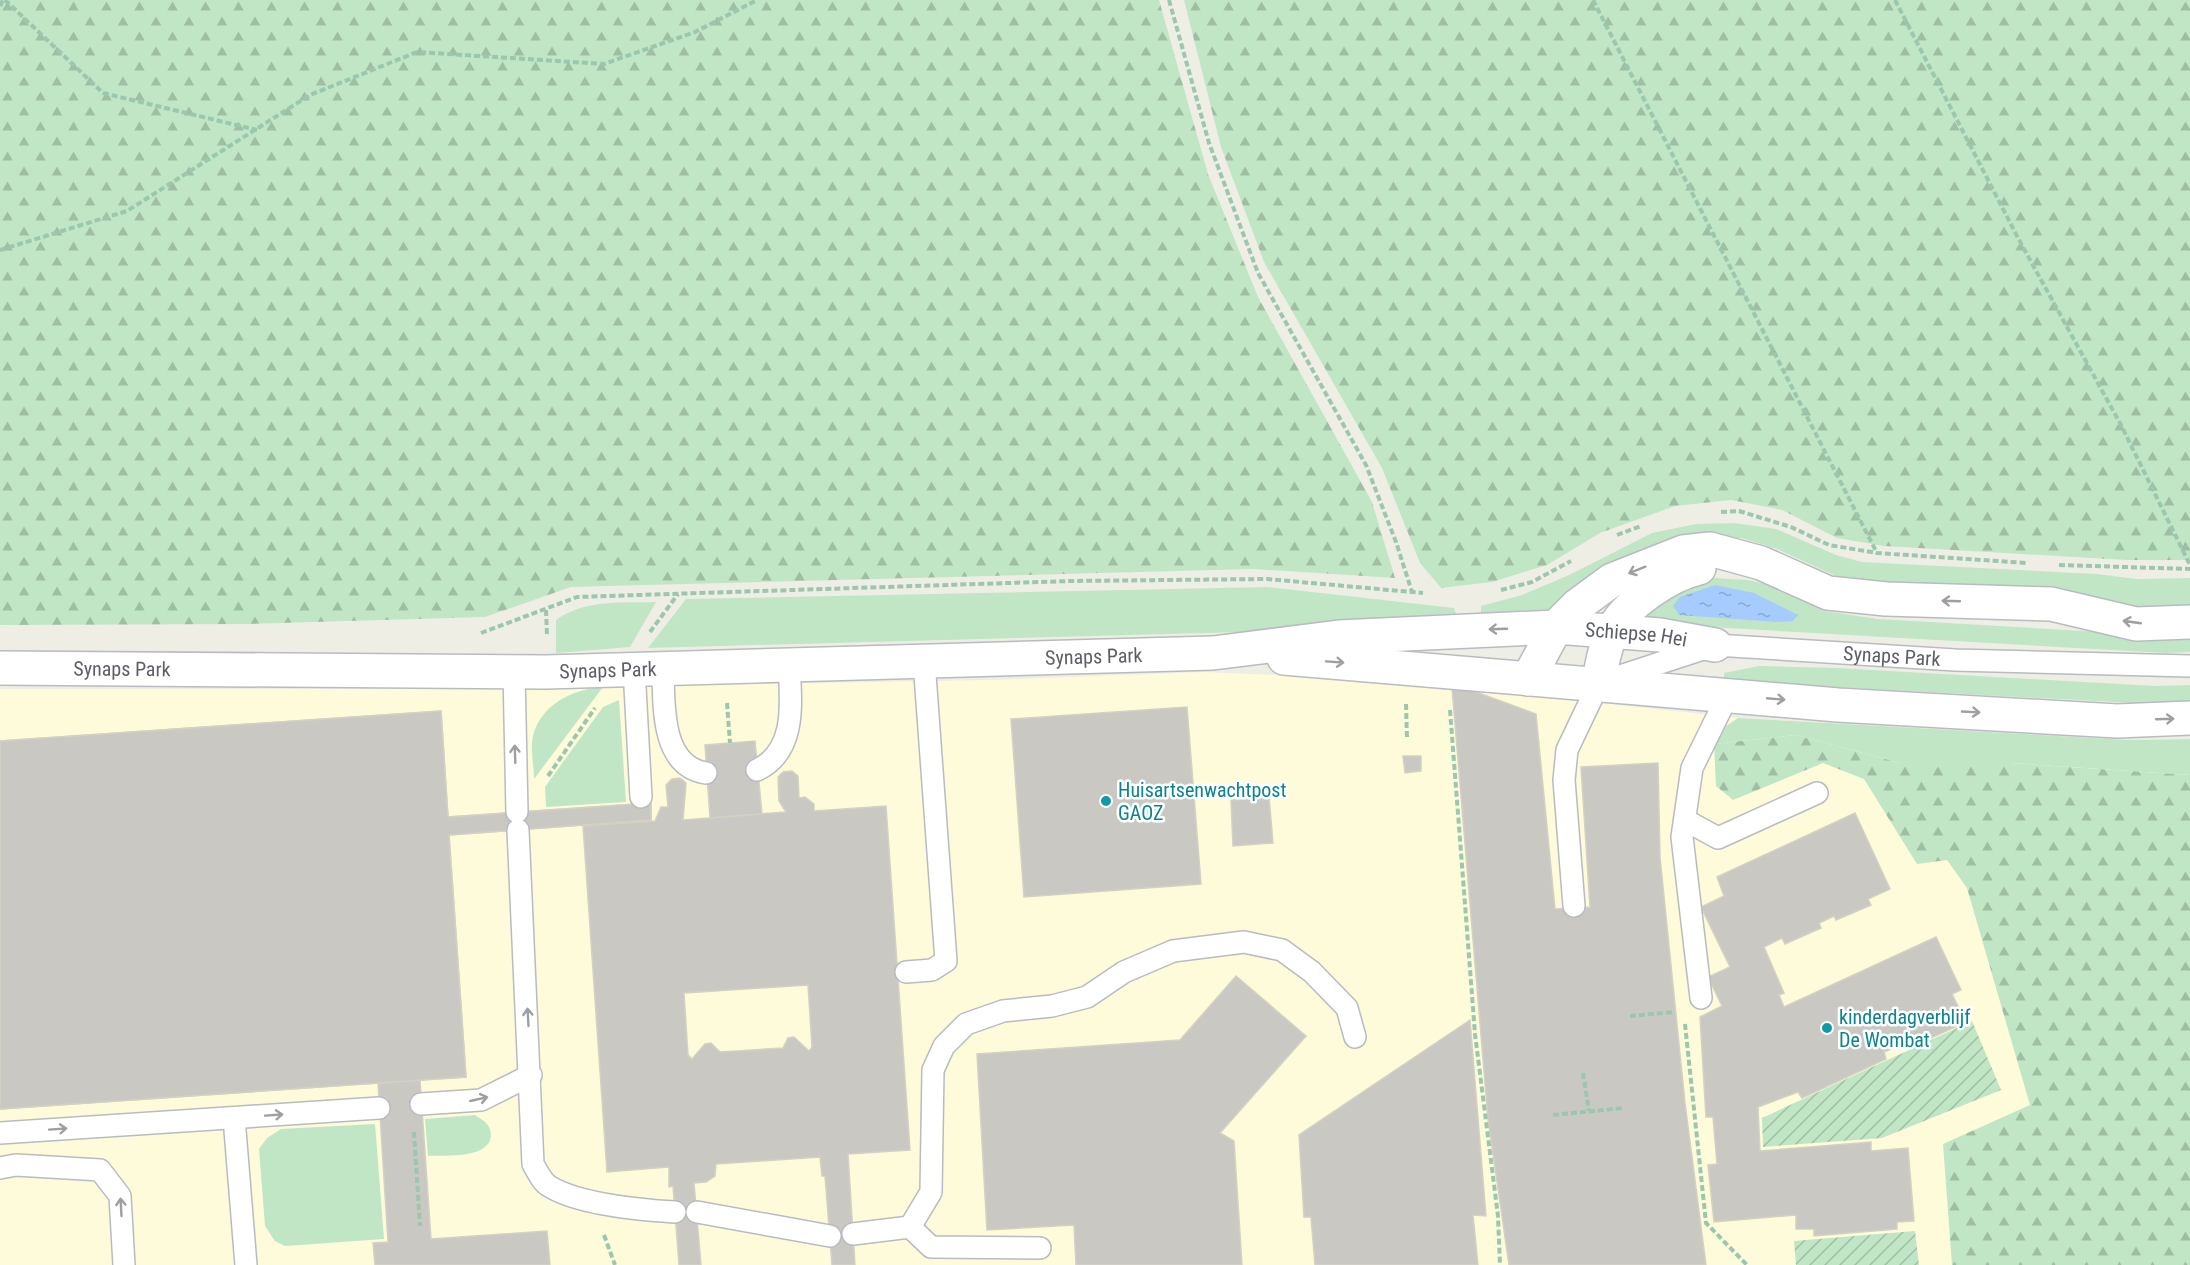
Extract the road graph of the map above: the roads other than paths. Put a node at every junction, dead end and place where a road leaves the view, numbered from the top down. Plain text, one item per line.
1 (1733, 556) junction
2 (2190, 622) edge
3 (1556, 627) junction
4 (1612, 632) junction
5 (1715, 645) junction
6 (1214, 653) junction
7 (924, 661) junction
8 (789, 665) junction
9 (2190, 666) edge
10 (0, 668) edge
11 (648, 669) junction
12 (514, 672) junction
13 (1528, 680) junction
14 (1599, 683) junction
15 (1712, 694) junction
16 (2190, 718) edge
17 (757, 770) dead end
18 (706, 773) dead end
19 (1817, 793) dead end
20 (641, 797) dead end
21 (1685, 820) junction
22 (1574, 906) dead end
23 (906, 972) dead end
24 (1701, 998) dead end
25 (1355, 1037) dead end
26 (531, 1075) junction
27 (379, 1108) dead end
28 (418, 1113) road end
29 (234, 1118) junction
30 (0, 1133) edge
31 (0, 1168) edge
32 (675, 1212) dead end
33 (696, 1212) dead end
34 (910, 1227) junction
35 (853, 1234) dead end
36 (830, 1236) dead end
37 (1040, 1248) dead end
38 (124, 1265) edge
39 (246, 1265) edge

2 -> 1 street
1 -> 3 street
1 - 4 street
3 - 4 street, Schiepse Hei
3 -> 6 street, Synaps Park
3 - 13 street
4 - 5 street, Schiepse Hei
4 - 14 street
5 - 9 lane, Synaps Park
5 - 14 lane, Synaps Park
6 - 7 street, Synaps Park
6 -> 13 street, Synaps Park
7 - 8 street, Synaps Park
7 - 23 lane
8 - 11 street, Synaps Park
8 - 17 lane
10 - 12 street, Synaps Park
11 - 12 street, Synaps Park
11 - 18 lane
11 - 20 lane
26 -> 12 lane
13 - 14 street, Synaps Park
14 - 15 street
14 - 22 lane
15 -> 16 street
15 - 21 lane
19 - 21 lane
21 - 24 lane
25 - 34 lane
28 -> 26 lane
26 - 32 lane
29 -> 27 lane
30 -> 29 lane
29 - 39 lane
38 -> 31 lane
33 - 36 lane
34 - 35 lane
34 - 37 lane

